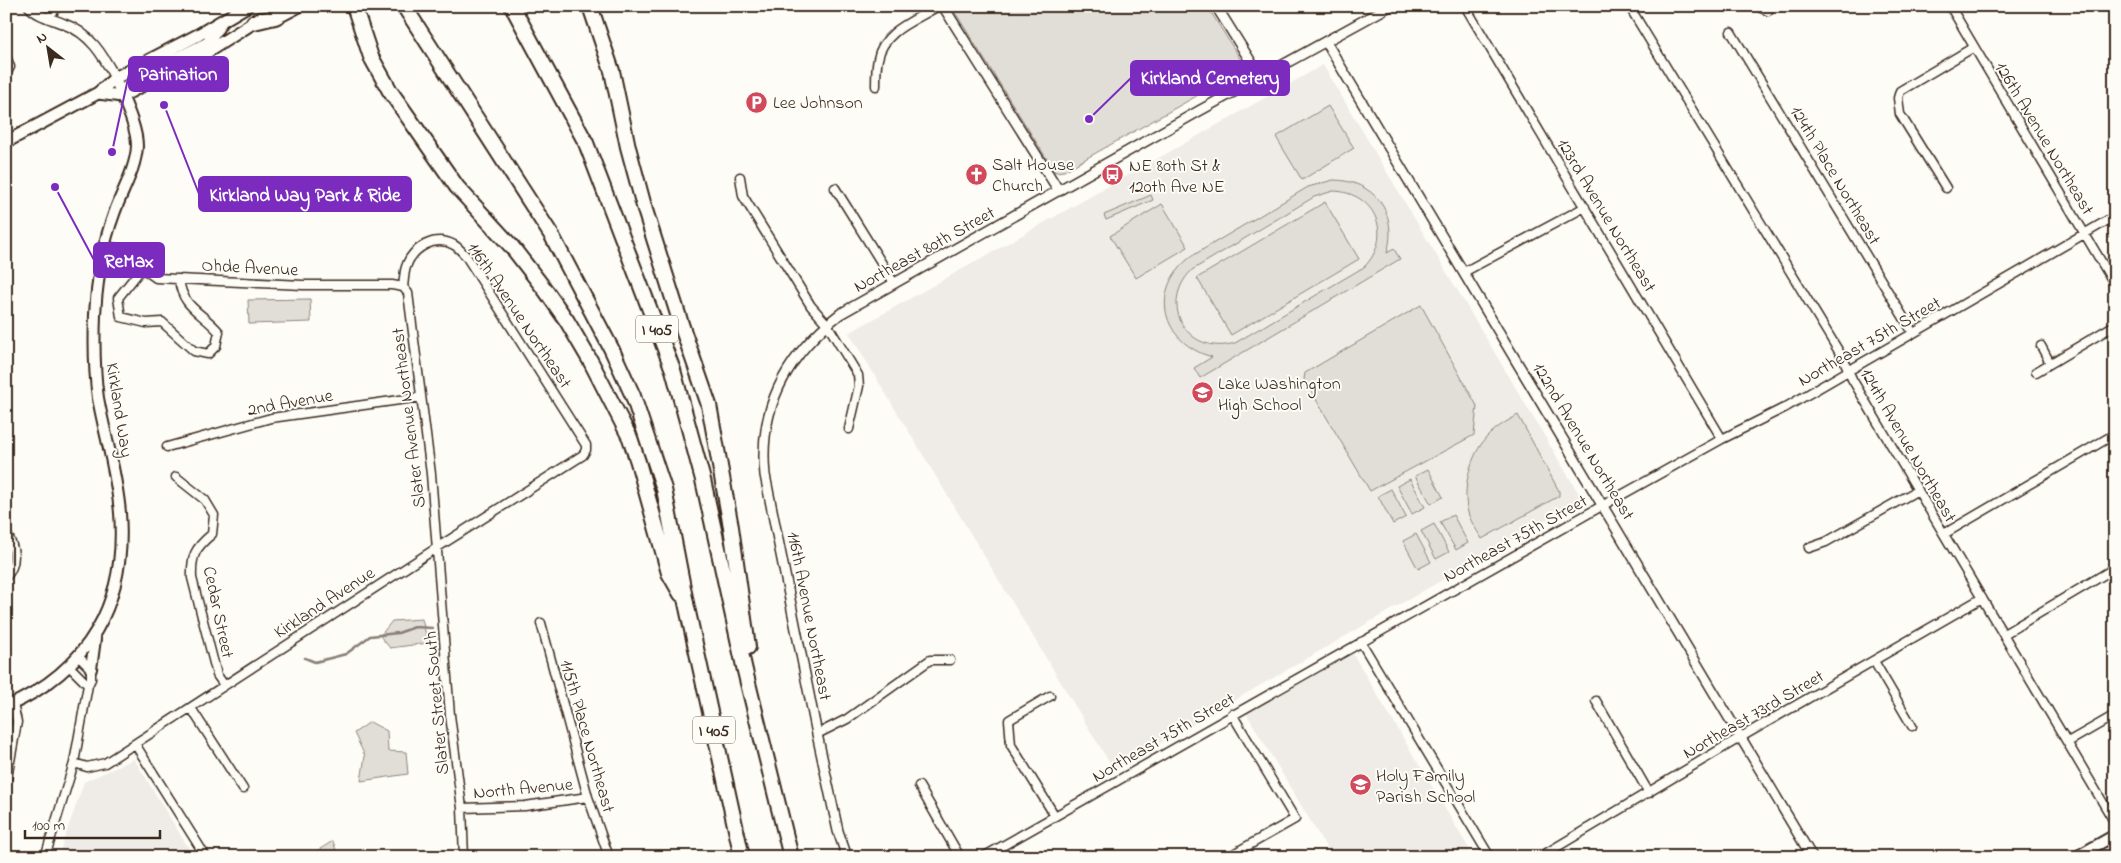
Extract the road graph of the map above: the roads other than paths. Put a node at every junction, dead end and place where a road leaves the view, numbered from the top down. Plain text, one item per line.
1 (29, 6) edge
2 (58, 6) edge
3 (247, 6) edge
4 (287, 6) edge
5 (296, 6) edge
6 (354, 6) edge
7 (361, 6) edge
8 (404, 6) edge
9 (512, 6) edge
10 (590, 6) edge
11 (938, 6) edge
12 (943, 6) edge
13 (1216, 6) edge
14 (1390, 6) edge
15 (1465, 6) edge
16 (1629, 6) edge
17 (1756, 6) edge
18 (1950, 6) edge
19 (1768, 11) dead end
20 (48, 18) junction
21 (222, 22) junction
22 (254, 22) junction
23 (362, 27) junction
24 (1731, 32) dead end
25 (1326, 42) junction
26 (1974, 47) junction
27 (6, 56) edge
28 (6, 74) edge
29 (115, 78) junction
30 (1261, 78) junction
31 (876, 86) dead end
32 (98, 93) junction
33 (122, 96) junction
34 (6, 142) edge
35 (740, 177) dead end
36 (835, 188) dead end
37 (1946, 188) dead end
38 (1059, 191) junction
39 (1585, 207) junction
40 (2115, 216) edge
41 (2085, 234) junction
42 (104, 246) junction
43 (142, 268) junction
44 (1464, 272) junction
45 (179, 279) junction
46 (894, 283) junction
47 (2115, 286) edge
48 (403, 287) junction
49 (827, 324) junction
50 (2115, 324) edge
51 (1913, 333) junction
52 (2041, 346) dead end
53 (2050, 363) junction
54 (1848, 371) junction
55 (2036, 372) dead end
56 (781, 381) joint
57 (420, 397) junction
58 (849, 429) dead end
59 (2115, 434) edge
60 (1722, 439) junction
61 (167, 447) dead end
62 (586, 450) joint
63 (176, 476) dead end
64 (1918, 490) junction
65 (1603, 506) junction
66 (6, 533) edge
67 (1944, 534) junction
68 (438, 546) junction
69 (1809, 548) dead end
70 (2115, 568) edge
71 (6, 576) edge
72 (1982, 598) junction
73 (686, 603) junction
74 (540, 623) dead end
75 (2004, 634) junction
76 (95, 636) junction
77 (1362, 642) junction
78 (79, 657) junction
79 (950, 660) dead end
80 (1874, 661) junction
81 (69, 666) junction
82 (91, 669) junction
83 (745, 671) junction
84 (88, 685) junction
85 (224, 685) junction
86 (1050, 696) dead end
87 (1596, 701) dead end
88 (9, 706) edge
89 (191, 708) junction
90 (1232, 714) junction
91 (2115, 715) edge
92 (1912, 726) dead end
93 (817, 734) junction
94 (1742, 737) junction
95 (2068, 742) junction
96 (135, 744) junction
97 (74, 764) junction
98 (6, 784) edge
99 (919, 786) dead end
100 (243, 789) dead end
101 (1650, 793) junction
102 (588, 797) junction
103 (462, 808) junction
104 (1055, 816) junction
105 (2115, 823) edge
106 (2115, 835) edge
107 (45, 857) edge
108 (206, 857) edge
109 (464, 857) edge
110 (609, 857) edge
111 (742, 857) edge
112 (791, 857) edge
113 (847, 857) edge
114 (960, 857) edge
115 (983, 857) edge
116 (1228, 857) edge
117 (1490, 857) edge
118 (1540, 857) edge
119 (1812, 857) edge
120 (2076, 857) edge

1 - 20 street
2 - 20 street
3 - 21 main road
4 - 22 main road
5 - 22 highway
6 - 23 highway
7 - 23 highway
8 - 73 highway, I 405
9 - 83 highway, I 405
10 - 83 highway
11 - 31 street
12 - 38 street
13 - 30 street
14 - 25 street, Northeast 80th Street
15 - 39 street, 123rd Avenue Northeast
16 - 54 street, 124th Avenue Northeast
17 - 19 street
18 - 26 street, 126th Avenue Northeast
20 - 29 street
21 - 29 main road
21 - 33 main road
22 - 33 main road
23 - 73 highway
24 - 51 street, 124th Place Northeast
25 - 30 street, Northeast 80th Street
25 - 44 street, 122nd Avenue Northeast
26 - 37 street
26 - 41 street, 126th Avenue Northeast
27 - 28 street
29 - 32 main road
29 - 33 main road, Kirkland Way
30 - 38 street, Northeast 80th Street
32 - 33 main road
32 - 34 main road
33 - 42 main road, Kirkland Way
35 - 49 street
36 - 46 street
38 - 46 street, Northeast 80th Street
39 - 44 street
39 - 60 street, 123rd Avenue Northeast
40 - 41 street, Northeast 75th Street
41 - 47 street, 126th Avenue Northeast
41 - 51 street, Northeast 75th Street
42 - 43 street, Ohde Avenue
42 - 76 main road, Kirkland Way
43 - 45 street, Ohde Avenue
43 - 45 street
44 - 65 street, 122nd Avenue Northeast
45 - 48 street, Ohde Avenue
46 - 49 street, Northeast 80th Street
48 - 57 street, Slater Avenue Northeast
48 - 62 street, 116th Avenue Northeast
49 - 56 street, Northeast 80th Street
49 - 58 street
50 - 53 street
51 - 54 street, Northeast 75th Street
52 - 53 street
53 - 55 street
54 - 60 street, Northeast 75th Street
54 - 64 street, 124th Avenue Northeast
56 - 93 street, 116th Avenue Northeast
57 - 61 street, 2nd Avenue
57 - 68 street, Slater Avenue Northeast
59 - 67 street
60 - 65 street, Northeast 75th Street
62 - 68 street, Kirkland Avenue
63 - 85 street, Cedar Street
64 - 67 street, 124th Avenue Northeast
64 - 69 street
65 - 77 street, Northeast 75th Street
65 - 94 street, 122nd Avenue Northeast
66 - 71 street
67 - 72 street, 124th Avenue Northeast
68 - 85 street, Kirkland Avenue
68 - 103 street, Slater Street South
70 - 75 street
72 - 75 street, 124th Avenue Northeast
72 - 80 street, Northeast 73rd Street
73 - 111 highway, I 405
74 - 102 street, 115th Place Northeast
75 - 95 street, 124th Avenue Northeast
76 - 78 main road, Kirkland Way
76 - 82 main road
77 - 90 street, Northeast 75th Street
77 - 117 street
78 - 81 main road, Kirkland Way
78 - 82 street
79 - 93 street
80 - 92 street
80 - 94 street, Northeast 73rd Street
81 - 84 street
81 - 88 main road, Kirkland Way
82 - 84 street
83 - 112 highway, I 405
84 - 97 street
85 - 89 street, Kirkland Avenue
86 - 104 street
87 - 101 street
88 - 98 street
89 - 96 street, Kirkland Avenue
89 - 100 street
90 - 104 street, Northeast 75th Street
90 - 116 street
91 - 95 street
93 - 113 street, 116th Avenue Northeast
94 - 101 street, Northeast 73rd Street
94 - 119 street, 122nd Avenue Northeast
95 - 105 street, 124th Avenue Northeast
96 - 97 street, Kirkland Avenue
96 - 108 street
97 - 107 street
99 - 114 street
101 - 118 street, Northeast 73rd Street
102 - 103 street, North Avenue
102 - 110 street, 115th Place Northeast
103 - 109 street, Slater Street South
104 - 115 street, Northeast 75th Street
106 - 120 main road

